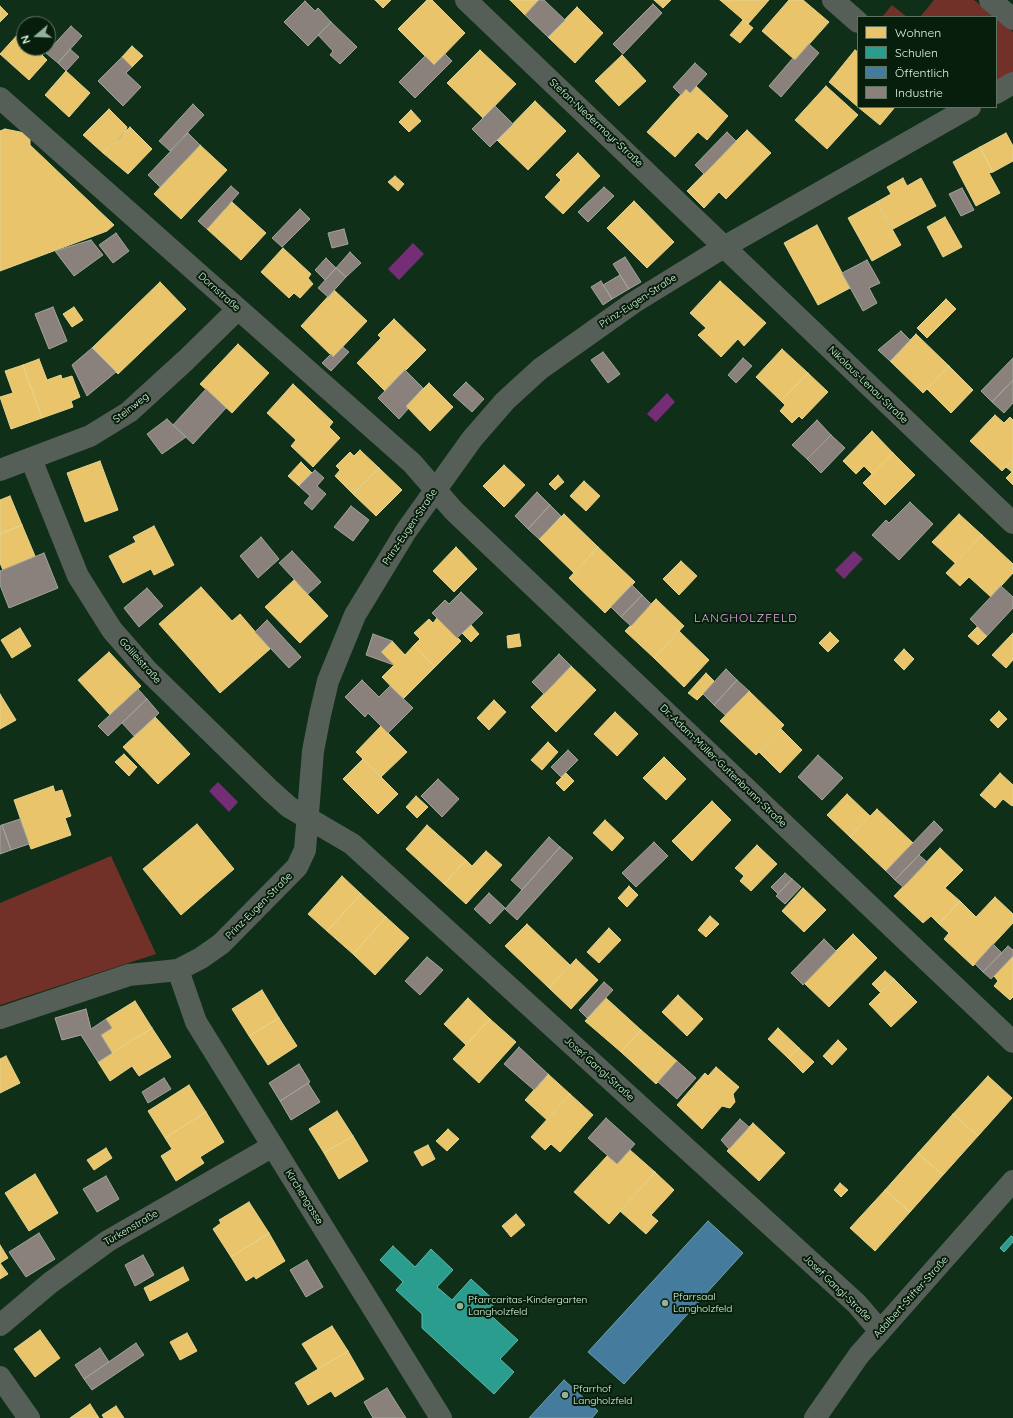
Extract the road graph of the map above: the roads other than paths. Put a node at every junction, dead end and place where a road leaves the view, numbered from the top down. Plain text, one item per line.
1 (466, 0) edge
2 (833, 0) edge
3 (990, 0) edge
4 (1013, 19) edge
5 (857, 21) edge
6 (1013, 83) edge
7 (997, 92) edge
8 (1, 102) edge
9 (959, 110) edge
10 (724, 247) junction
11 (238, 308) junction
12 (32, 459) junction
13 (0, 470) edge
14 (436, 489) junction
15 (1013, 523) edge
16 (308, 819) junction
17 (178, 970) junction
18 (0, 1018) edge
19 (1013, 1042) edge
20 (273, 1146) junction
21 (1013, 1182) edge
22 (0, 1325) edge
23 (880, 1331) junction
24 (0, 1377) edge
25 (30, 1418) edge
26 (441, 1418) edge
27 (815, 1418) edge

1 - 10 street, Stefan-Niedermayr-Straße
2 - 5 street
3 - 4 street
6 - 7 street
8 - 11 street, Dornstraße
9 - 10 street, Prinz-Eugen-Straße
10 - 14 street, Prinz-Eugen-Straße
10 - 15 street, Nikolaus-Lenau-Straße
11 - 12 street, Steinweg
11 - 14 street, Dornstraße
12 - 13 street, Steinweg
12 - 16 street, Galileistraße
14 - 16 street, Prinz-Eugen-Straße
14 - 19 street, Dr.-Adam-Müller-Guttenbrunn-Straße
16 - 17 street, Prinz-Eugen-Straße
16 - 23 street, Josef Gangl-Straße
17 - 18 street, Prinz-Eugen-Straße
17 - 20 street, Kirchengasse
20 - 22 street, Türkenstraße
20 - 26 street, Kirchengasse
21 - 23 street, Adalbert-Stifter-Straße
23 - 27 street, Adalbert-Stifter-Straße
24 - 25 street

